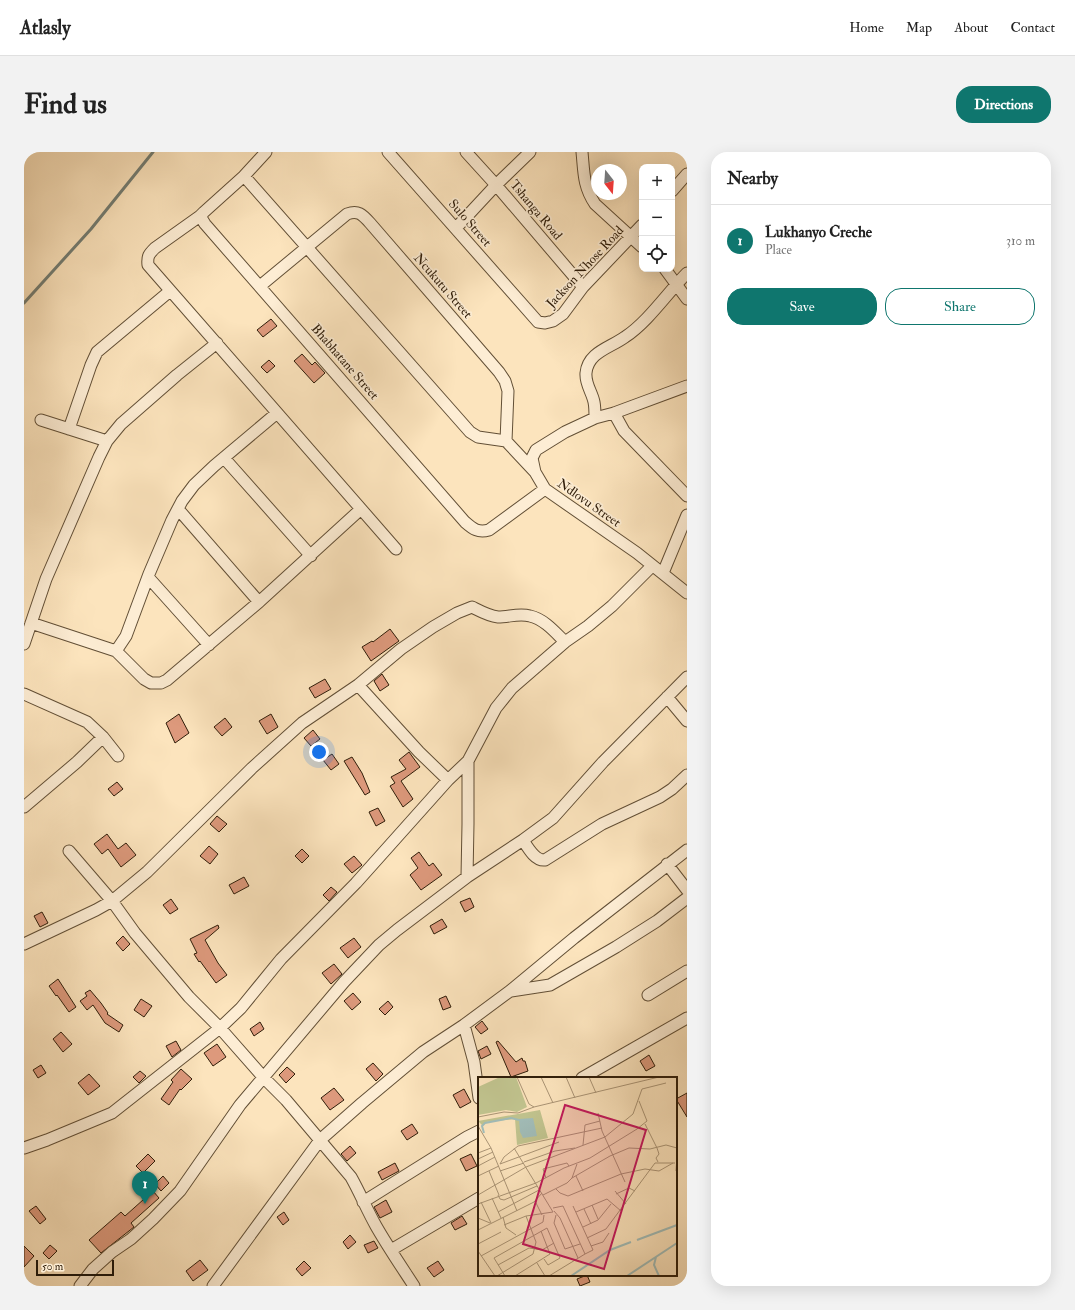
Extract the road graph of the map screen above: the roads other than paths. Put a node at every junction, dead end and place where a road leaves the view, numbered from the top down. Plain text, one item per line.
1 (266, 152) edge
2 (388, 152) edge
3 (466, 152) edge
4 (530, 152) edge
5 (582, 152) edge
6 (687, 174) edge
7 (244, 176) junction
8 (496, 185) junction
9 (675, 188) edge
10 (200, 216) junction
11 (456, 228) junction
12 (639, 229) edge
13 (632, 237) junction
14 (639, 244) edge
15 (308, 246) junction
16 (667, 272) edge
17 (687, 273) edge
18 (676, 283) junction
19 (260, 286) junction
20 (583, 287) junction
21 (170, 291) junction
22 (687, 299) edge
23 (545, 323) joint
24 (218, 343) junction
25 (687, 386) edge
26 (277, 413) junction
27 (614, 413) junction
28 (595, 418) junction
29 (41, 420) dead end
30 (69, 429) junction
31 (107, 441) junction
32 (506, 441) junction
33 (224, 458) junction
34 (535, 472) junction
35 (545, 489) junction
36 (687, 496) edge
37 (178, 509) junction
38 (361, 509) junction
39 (687, 514) edge
40 (396, 549) dead end
41 (311, 556) junction
42 (652, 566) junction
43 (662, 573) junction
44 (148, 577) junction
45 (687, 593) edge
46 (259, 602) junction
47 (31, 624) junction
48 (564, 642) junction
49 (24, 644) edge
50 (208, 645) junction
51 (116, 651) junction
52 (687, 677) edge
53 (358, 685) junction
54 (24, 694) edge
55 (667, 697) junction
56 (687, 721) edge
57 (103, 737) junction
58 (118, 756) dead end
59 (468, 761) junction
60 (687, 774) edge
61 (448, 780) junction
62 (24, 807) edge
63 (523, 840) junction
64 (687, 850) edge
65 (69, 851) dead end
66 (667, 864) junction
67 (467, 877) junction
68 (687, 890) edge
69 (687, 898) edge
70 (112, 900) junction
71 (24, 944) edge
72 (687, 972) edge
73 (510, 991) junction
74 (648, 995) dead end
75 (687, 1018) edge
76 (464, 1025) junction
77 (220, 1028) junction
78 (584, 1077) edge
79 (264, 1078) junction
80 (478, 1091) edge
81 (478, 1132) edge
82 (320, 1140) junction
83 (24, 1148) edge
84 (478, 1199) edge
85 (363, 1202) junction
86 (391, 1250) junction
87 (80, 1286) edge
88 (213, 1286) edge
89 (414, 1286) edge

1 - 7 street
2 - 11 street, Sulo Street
3 - 8 street, Tshanga Road
4 - 8 street
5 - 13 street
6 - 9 street
7 - 10 street
7 - 15 street
8 - 11 street
8 - 20 street, Tshanga Road
10 - 19 street, Bhabhatane Street
10 - 21 street
11 - 23 street, Sulo Street
12 - 13 street, Jackson Nhose Road
13 - 14 street
13 - 20 street, Jackson Nhose Road
15 - 19 street, Ncukutu Street
15 - 32 street
15 - 32 street, Ncukutu Street
16 - 18 street
17 - 18 street
18 - 22 street
18 - 28 street
19 - 35 street, Bhabhatane Street
20 - 23 street, Jackson Nhose Road
21 - 24 street
21 - 30 street
24 - 26 street
24 - 31 street
25 - 27 street, Ndlovu Street
26 - 33 street
26 - 38 street
27 - 28 street, Ndlovu Street
27 - 36 street
28 - 34 street, Ndlovu Street
29 - 30 street
30 - 31 street
31 - 47 street
32 - 34 street
33 - 37 street
33 - 41 street
34 - 35 street, Ndlovu Street
35 - 42 street, Ndlovu Street
37 - 44 street
37 - 46 street
38 - 40 street
38 - 41 street
39 - 43 street
41 - 46 street
42 - 43 street, Ndlovu Street
42 - 48 street
43 - 45 street, Ndlovu Street
44 - 50 street
44 - 51 street
46 - 50 street
47 - 49 street
47 - 51 street
48 - 53 street
48 - 59 street
50 - 51 street
52 - 55 street
53 - 61 street
53 - 70 street
54 - 57 street
55 - 56 street
55 - 63 street
57 - 58 street
57 - 62 street
59 - 61 street
59 - 67 street
60 - 63 street
61 - 77 street
63 - 67 street
64 - 66 street
65 - 70 street
66 - 68 street
66 - 73 street
67 - 79 street
69 - 73 street
70 - 71 street
70 - 77 street
72 - 74 street
73 - 76 street
75 - 78 street
76 - 80 street
76 - 82 street
77 - 79 street
77 - 83 street
79 - 82 street
79 - 87 street
81 - 85 street
82 - 85 street
82 - 88 street
84 - 86 street
85 - 86 street
86 - 89 street

